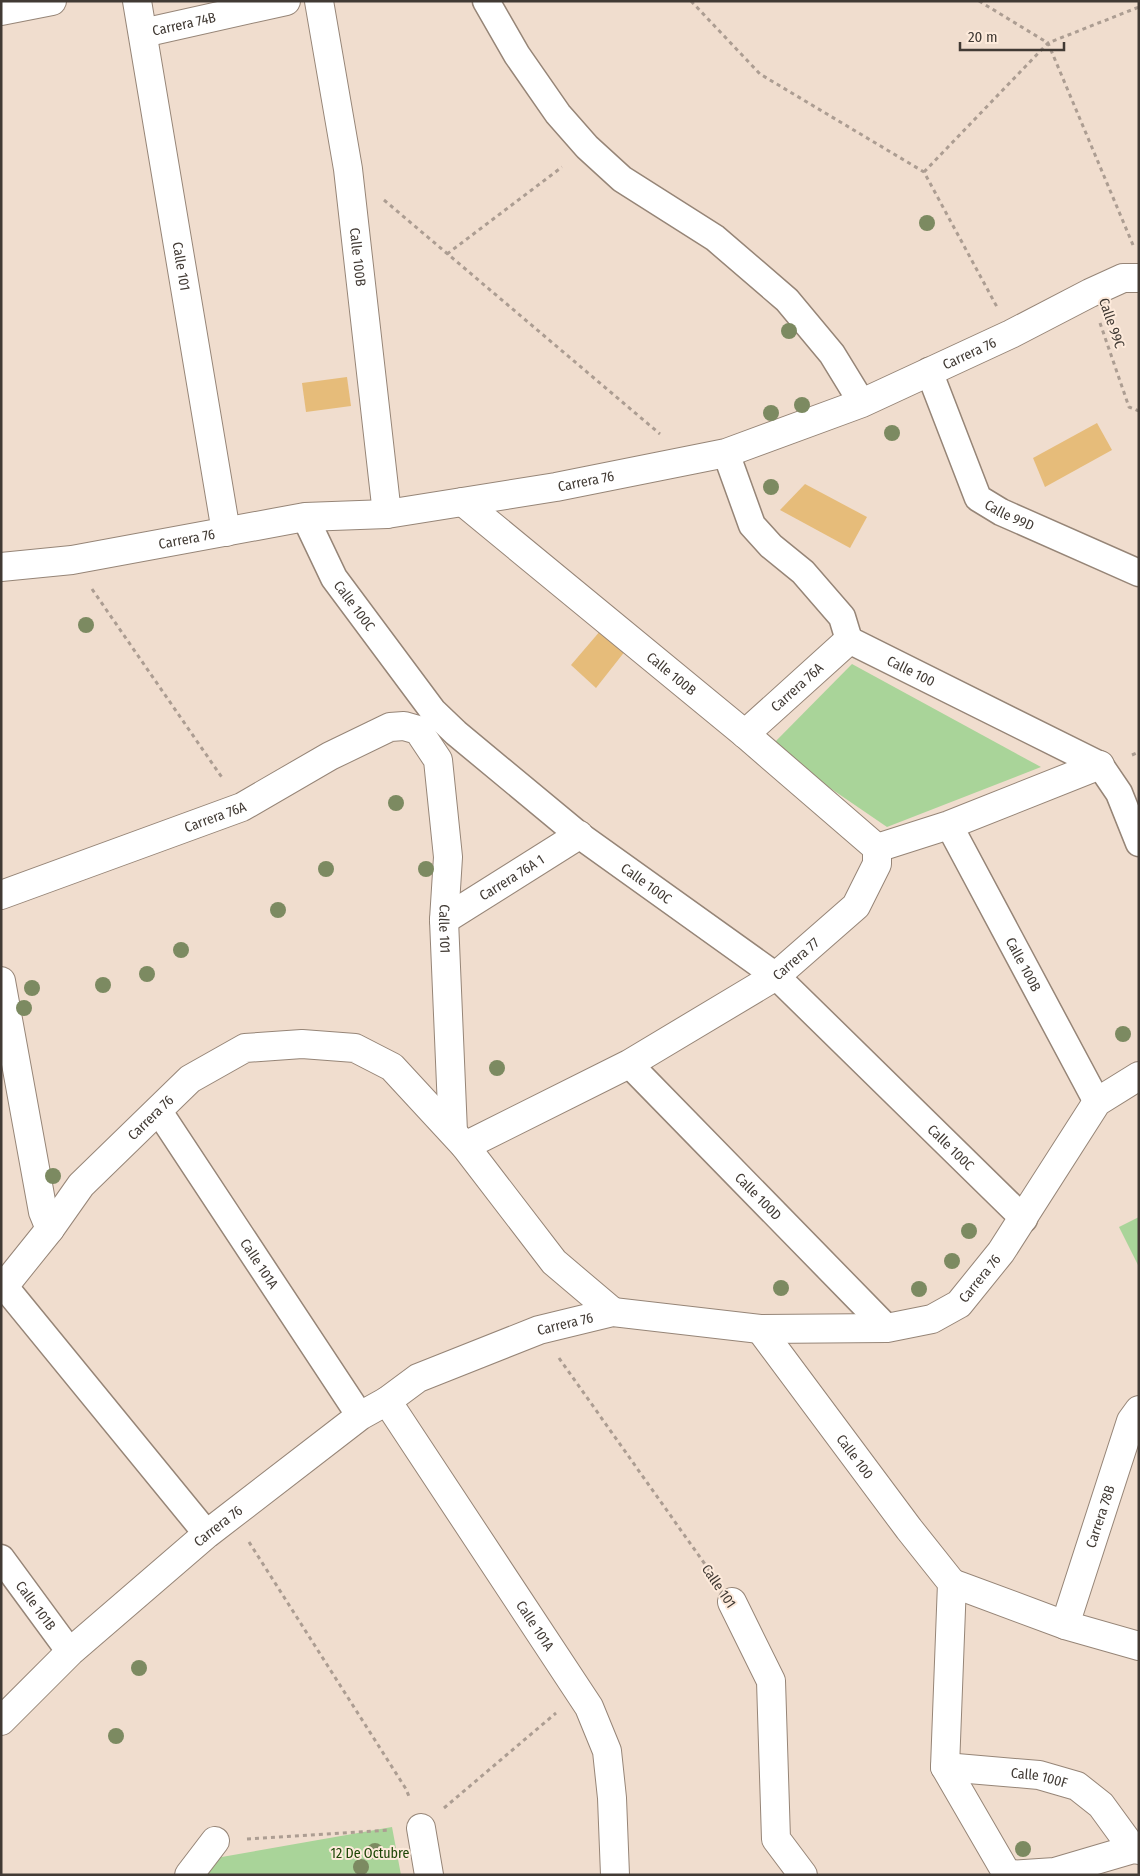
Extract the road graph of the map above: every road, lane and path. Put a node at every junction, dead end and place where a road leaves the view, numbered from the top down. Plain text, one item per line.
1 (52, 1) edge
2 (137, 1) edge
3 (286, 1) edge
4 (319, 1) edge
5 (486, 1) edge
6 (692, 1) edge
7 (980, 1) edge
8 (1139, 7) edge
9 (1, 11) edge
10 (143, 34) junction
11 (1048, 43) junction
12 (587, 147) junction
13 (348, 169) junction
14 (924, 172) junction
15 (1135, 251) dead end
16 (447, 254) junction
17 (1139, 278) edge
18 (1090, 293) junction
19 (1011, 334) junction
20 (929, 372) junction
21 (862, 403) junction
22 (1139, 411) edge
23 (726, 453) junction
24 (689, 459) junction
25 (463, 502) junction
26 (388, 514) junction
27 (305, 517) junction
28 (226, 532) junction
29 (72, 560) junction
30 (1, 566) edge
31 (1139, 572) edge
32 (849, 640) junction
33 (418, 730) joint
34 (745, 734) junction
35 (1100, 765) junction
36 (242, 807) junction
37 (949, 825) junction
38 (579, 835) junction
39 (1139, 843) edge
40 (877, 848) junction
41 (1, 895) edge
42 (444, 920) junction
43 (776, 976) junction
44 (1, 980) edge
45 (629, 1064) junction
46 (1139, 1076) edge
47 (1097, 1102) junction
48 (158, 1110) junction
49 (459, 1139) junction
50 (1024, 1219) junction
51 (50, 1229) junction
52 (3, 1288) edge
53 (613, 1312) junction
54 (887, 1328) junction
55 (760, 1329) junction
56 (539, 1330) junction
57 (387, 1401) junction
58 (1139, 1410) edge
59 (360, 1416) junction
60 (232, 1515) junction
61 (207, 1534) junction
62 (1, 1558) edge
63 (952, 1583) junction
64 (732, 1602) joint
65 (1065, 1625) junction
66 (1139, 1646) edge
67 (70, 1652) junction
68 (581, 1692) junction
69 (1, 1720) edge
70 (945, 1767) junction
71 (421, 1828) junction
72 (215, 1841) joint
73 (1136, 1849) edge
74 (1007, 1874) edge
75 (189, 1875) edge
76 (429, 1875) edge
77 (615, 1875) edge
78 (803, 1875) edge

1 - 9 street
2 - 10 street, Calle 101
3 - 10 street, Carrera 74B
4 - 13 street, Calle 100B
5 - 12 street
6 - 14 path
7 - 11 path
8 - 11 path
10 - 28 street, Calle 101
11 - 14 path
11 - 15 path
12 - 16 path
12 - 21 street
13 - 16 path
13 - 26 street, Calle 100B
14 - 19 path
16 - 24 path
17 - 18 street, Carrera 76
18 - 19 street, Carrera 76
18 - 22 path, Calle 99C
19 - 20 street, Carrera 76
20 - 21 street, Carrera 76
20 - 31 street, Calle 99D
21 - 23 street, Carrera 76
23 - 24 street, Carrera 76
23 - 32 street
24 - 25 street, Carrera 76
25 - 26 street, Carrera 76
25 - 34 street, Calle 100B
26 - 27 street, Carrera 76
27 - 28 street, Carrera 76
27 - 38 street, Calle 100C
28 - 29 street, Carrera 76
29 - 30 street, Carrera 76
29 - 36 path
32 - 34 street, Carrera 76A
32 - 35 street, Calle 100
33 - 36 street, Carrera 76A
33 - 42 street, Calle 101
34 - 40 street, Calle 100B
35 - 37 street
35 - 39 street
36 - 41 street, Carrera 76A
37 - 40 street
37 - 47 street, Calle 100B
38 - 42 street, Carrera 76A 1
38 - 43 street, Calle 100C
40 - 43 street, Carrera 77
42 - 49 street, Calle 101
43 - 45 street, Carrera 77
43 - 50 street, Calle 100C
44 - 51 street
45 - 49 street, Carrera 77
45 - 54 street, Calle 100D
46 - 47 street, Carrera 76
47 - 50 street, Carrera 76
48 - 49 street, Carrera 76
48 - 51 street, Carrera 76
48 - 59 street, Calle 101A
49 - 53 street
50 - 54 street, Carrera 76
51 - 52 street, Carrera 76
52 - 61 street
53 - 55 street, Carrera 76
53 - 56 street, Carrera 76
54 - 55 street, Carrera 76
55 - 63 street, Calle 100
56 - 57 street, Carrera 76
56 - 64 path, Calle 101
57 - 59 street, Carrera 76
57 - 68 street, Calle 101A
58 - 65 street, Carrera 78B
59 - 60 street, Carrera 76
60 - 61 street, Carrera 76
60 - 71 path
61 - 67 street, Carrera 76
62 - 67 street, Calle 101B
63 - 65 street
63 - 70 street
64 - 78 street, Calle 101
65 - 66 street
67 - 69 street, Carrera 76
68 - 71 path
68 - 77 street, Calle 101A
70 - 73 street, Calle 100F
70 - 74 street
71 - 72 path
71 - 76 street
72 - 75 street
73 - 74 street

